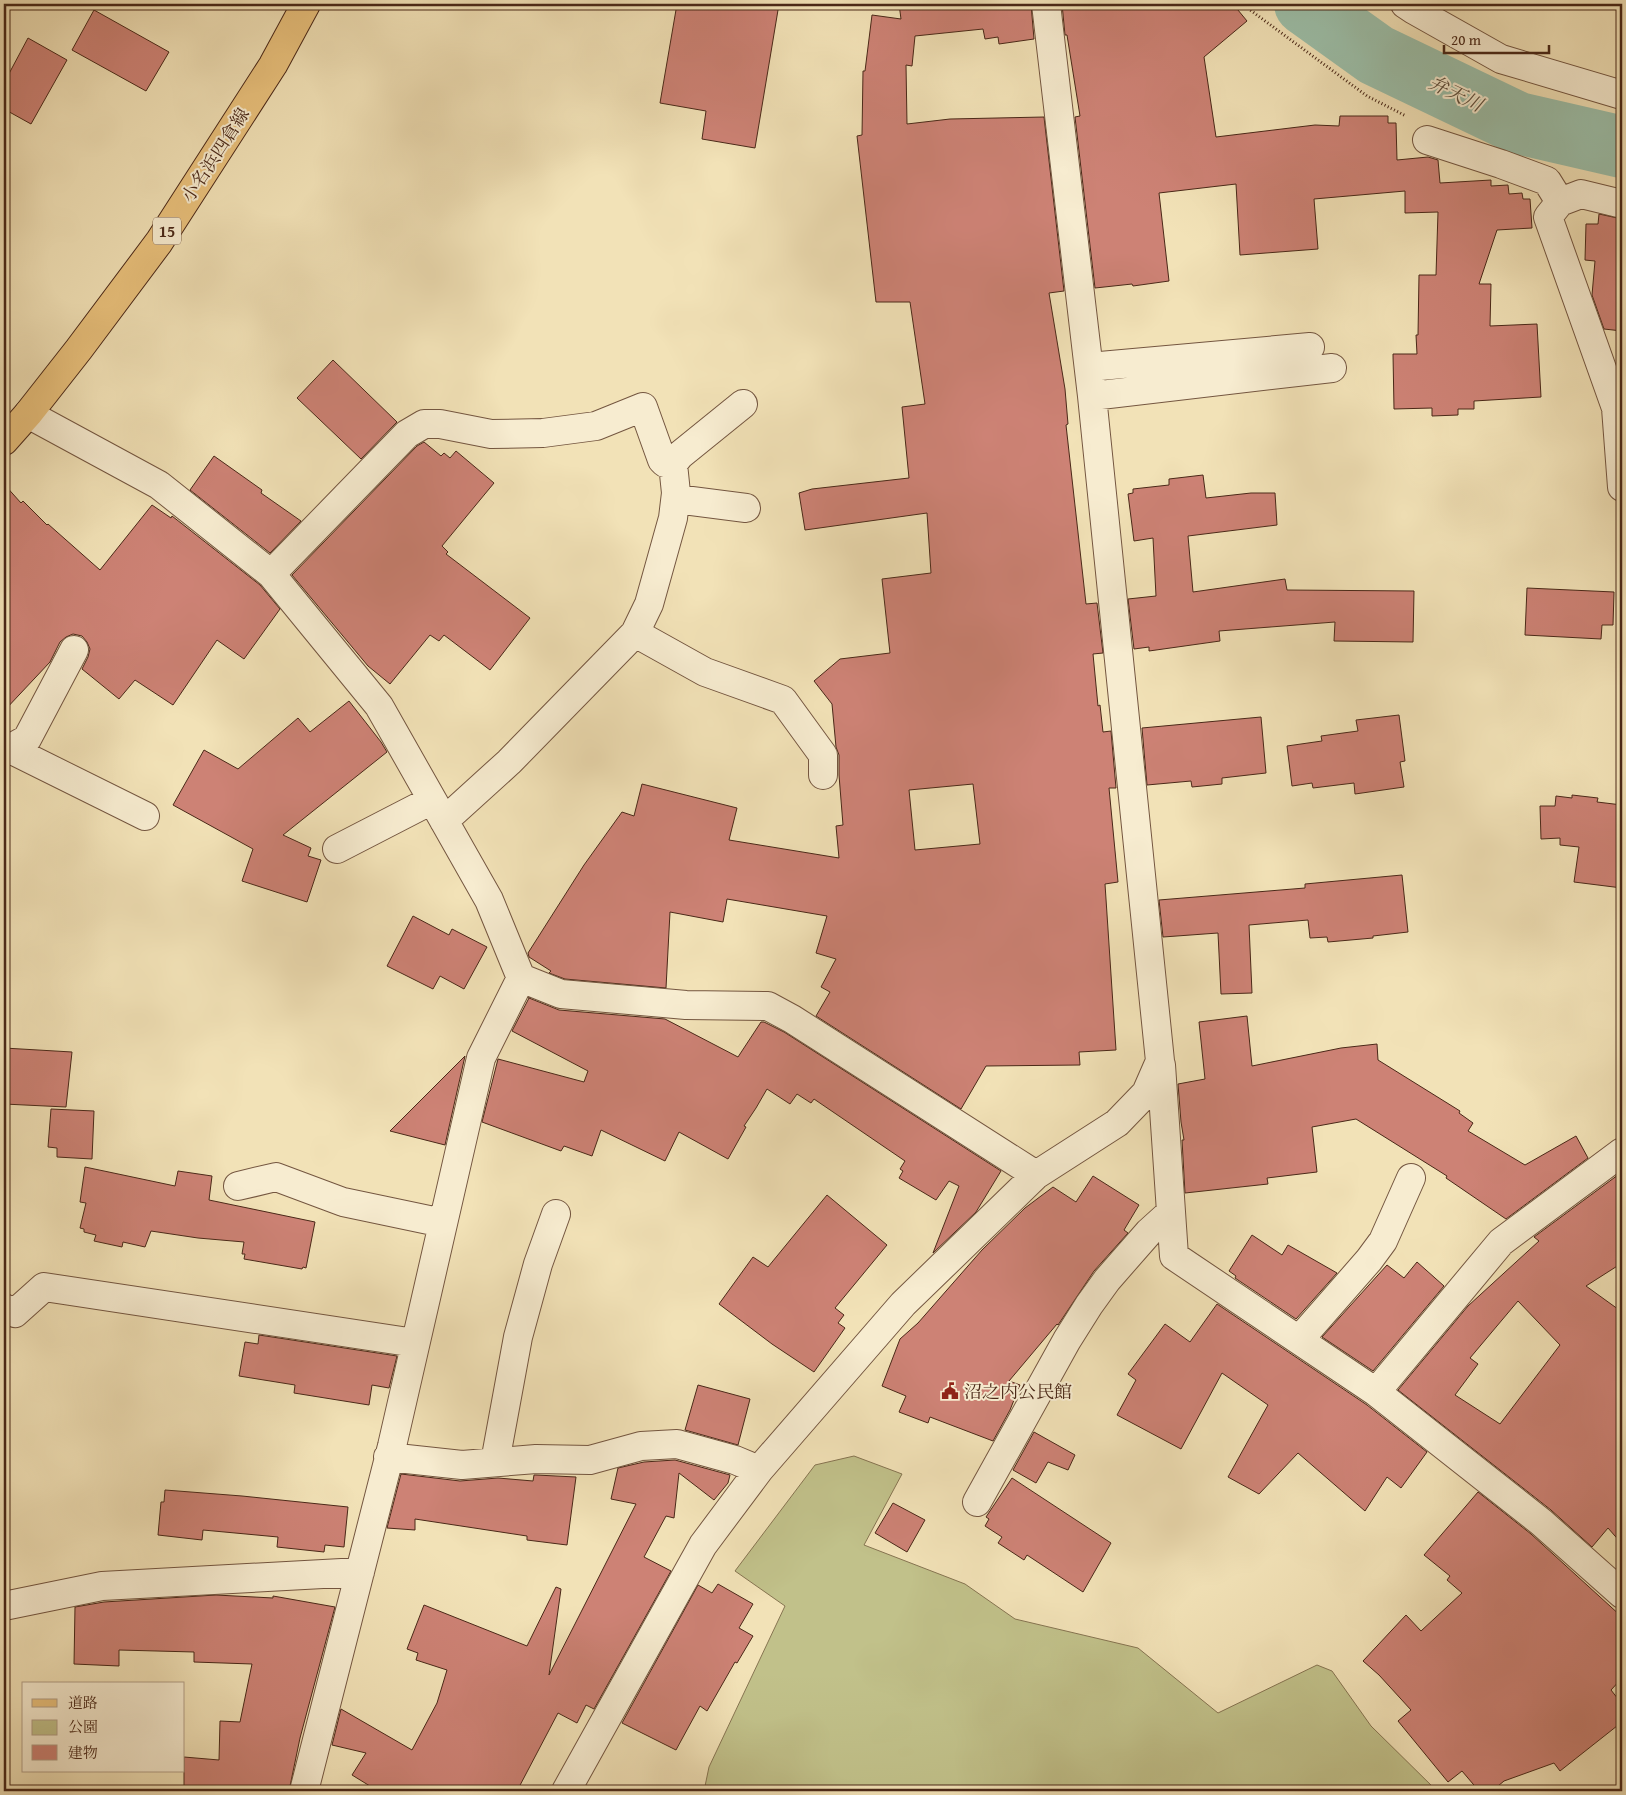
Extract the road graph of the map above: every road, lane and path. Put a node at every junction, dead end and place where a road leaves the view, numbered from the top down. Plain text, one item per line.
1 (306, 4) edge
2 (1046, 4) edge
3 (1242, 4) edge
4 (1405, 4) edge
5 (1622, 95) edge
6 (1410, 118) dead end
7 (1427, 140) dead end
8 (1560, 202) junction
9 (1622, 204) edge
10 (1310, 347) dead end
11 (1089, 368) junction
12 (1332, 368) dead end
13 (1092, 396) junction
14 (743, 404) dead end
15 (28, 414) junction
16 (4, 441) edge
17 (673, 464) junction
18 (1622, 488) edge
19 (676, 499) junction
20 (746, 508) dead end
21 (271, 574) junction
22 (635, 633) junction
23 (74, 650) dead end
24 (7, 750) edge
25 (824, 775) dead end
26 (438, 810) junction
27 (145, 816) dead end
28 (338, 849) dead end
29 (521, 978) junction
30 (1160, 1061) junction
31 (1622, 1152) edge
32 (1036, 1175) junction
33 (1411, 1178) dead end
34 (238, 1186) dead end
35 (556, 1214) dead end
36 (1170, 1214) junction
37 (443, 1223) junction
38 (4, 1308) edge
39 (1299, 1340) junction
40 (415, 1343) junction
41 (1376, 1392) junction
42 (388, 1457) junction
43 (495, 1462) junction
44 (759, 1470) junction
45 (977, 1502) dead end
46 (360, 1572) junction
47 (1622, 1594) edge
48 (4, 1606) edge
49 (304, 1791) edge
50 (566, 1791) edge

1 - 15 main road, 小名浜四倉線 / 15
2 - 11 street
3 - 6 path
4 - 5 street
7 - 8 street
8 - 9 street
8 - 18 street
10 - 11 street
11 - 13 street
12 - 13 street
13 - 30 street
14 - 17 street
15 - 16 main road, 小名浜四倉線 / 15
15 - 21 street
17 - 19 street
17 - 21 street
19 - 20 street
19 - 22 street
21 - 26 street
22 - 25 street
22 - 26 street
23 - 24 street
24 - 27 street
26 - 28 street
26 - 29 street
29 - 32 street
29 - 37 street
30 - 32 street
30 - 36 street
31 - 41 street
32 - 44 street
33 - 39 street
34 - 37 street
35 - 43 street
36 - 39 street
36 - 45 street
37 - 40 street
38 - 40 street
39 - 41 street
40 - 42 street
41 - 47 street
42 - 43 street
42 - 46 street
43 - 44 street
44 - 50 street
46 - 48 street
46 - 49 street

